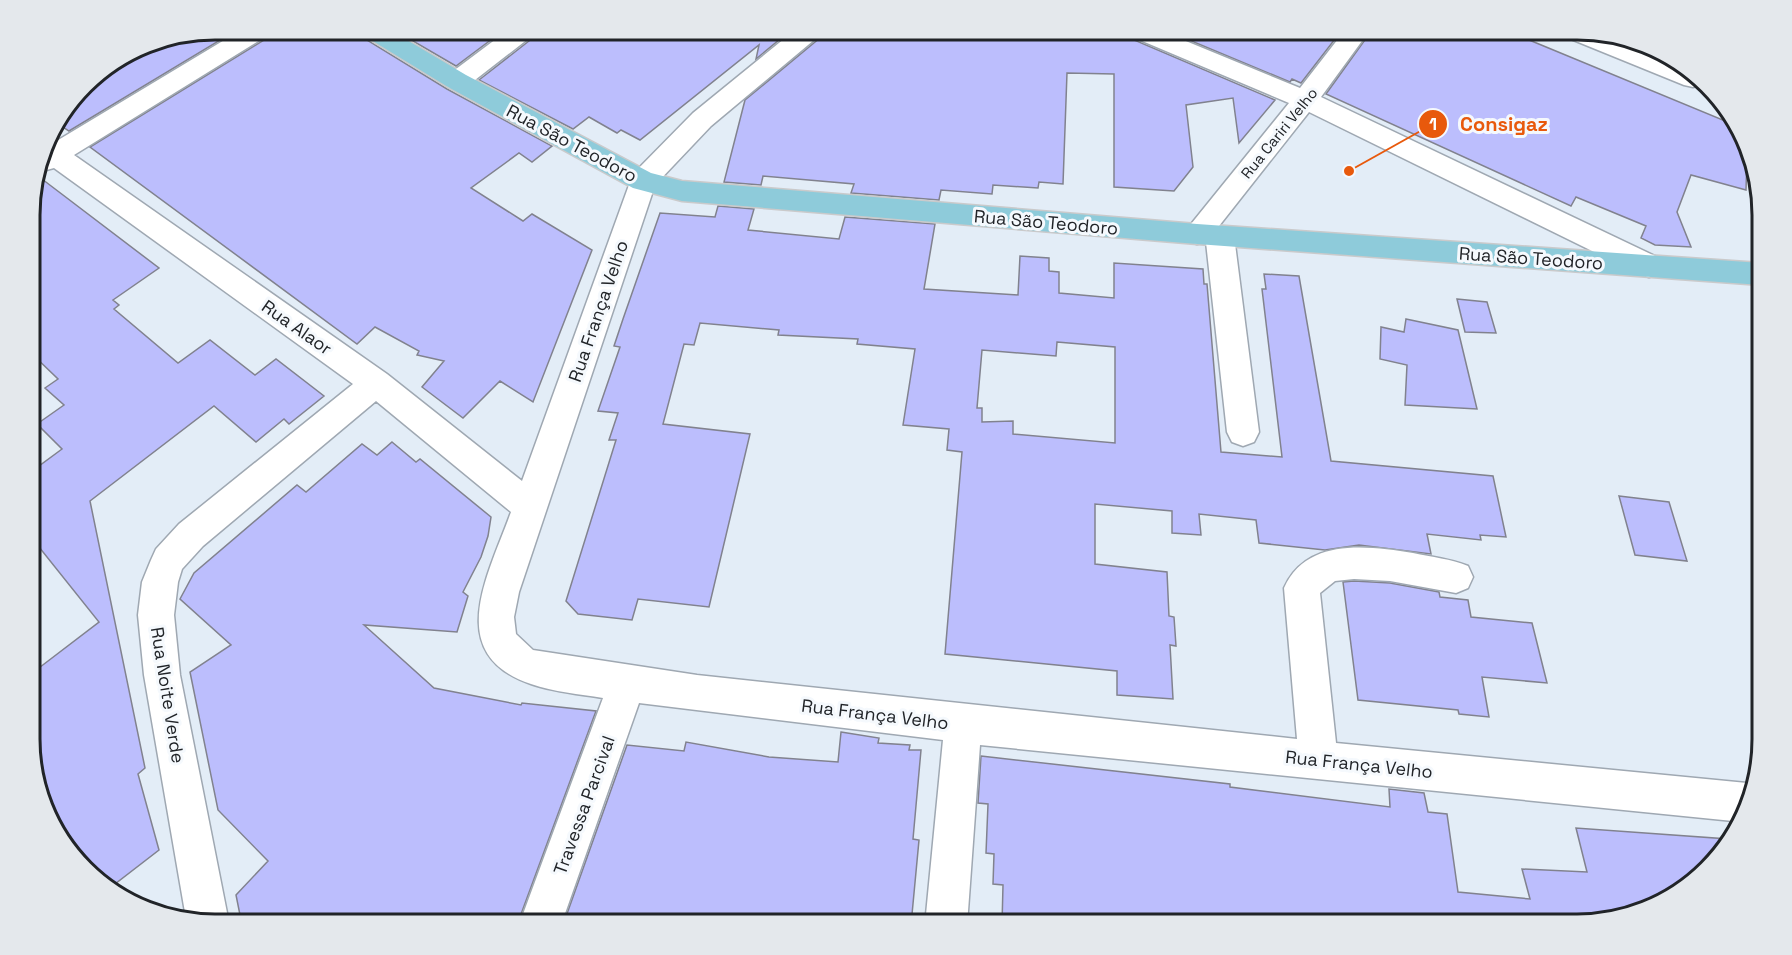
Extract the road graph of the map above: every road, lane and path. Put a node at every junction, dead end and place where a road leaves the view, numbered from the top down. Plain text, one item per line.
1 (1162, 40) edge
2 (1350, 40) edge
3 (241, 41) edge
4 (390, 41) edge
5 (510, 41) edge
6 (798, 41) edge
7 (1600, 42) edge
8 (1678, 73) edge
9 (457, 81) junction
10 (1305, 100) junction
11 (51, 157) edge
12 (50, 160) edge
13 (643, 181) junction
14 (1208, 235) junction
15 (1648, 266) junction
16 (1752, 273) edge
17 (376, 384) junction
18 (1243, 432) dead end
19 (531, 508) junction
20 (1456, 577) dead end
21 (627, 684) junction
22 (963, 725) junction
23 (1318, 760) junction
24 (1739, 802) edge
25 (206, 914) edge
26 (544, 914) edge
27 (947, 914) edge

1 - 10 street
2 - 10 street, Rua Cariri Velho
3 - 11 street
4 - 9 main road, Rua São Teodoro
5 - 9 street
6 - 13 street
7 - 8 street
9 - 13 main road, Rua São Teodoro
10 - 14 street, Rua Cariri Velho
10 - 15 street
12 - 17 street, Rua Alaor
13 - 14 main road, Rua São Teodoro
13 - 19 street, Rua França Velho
14 - 15 main road, Rua São Teodoro
14 - 18 street
15 - 16 main road, Rua São Teodoro
17 - 19 street, Rua Alaor
17 - 25 street, Rua Noite Verde
19 - 21 street, Rua França Velho
20 - 23 street
21 - 22 street, Rua França Velho
21 - 26 street, Travessa Parcival
22 - 23 street, Rua França Velho
22 - 27 street
23 - 24 street, Rua França Velho

